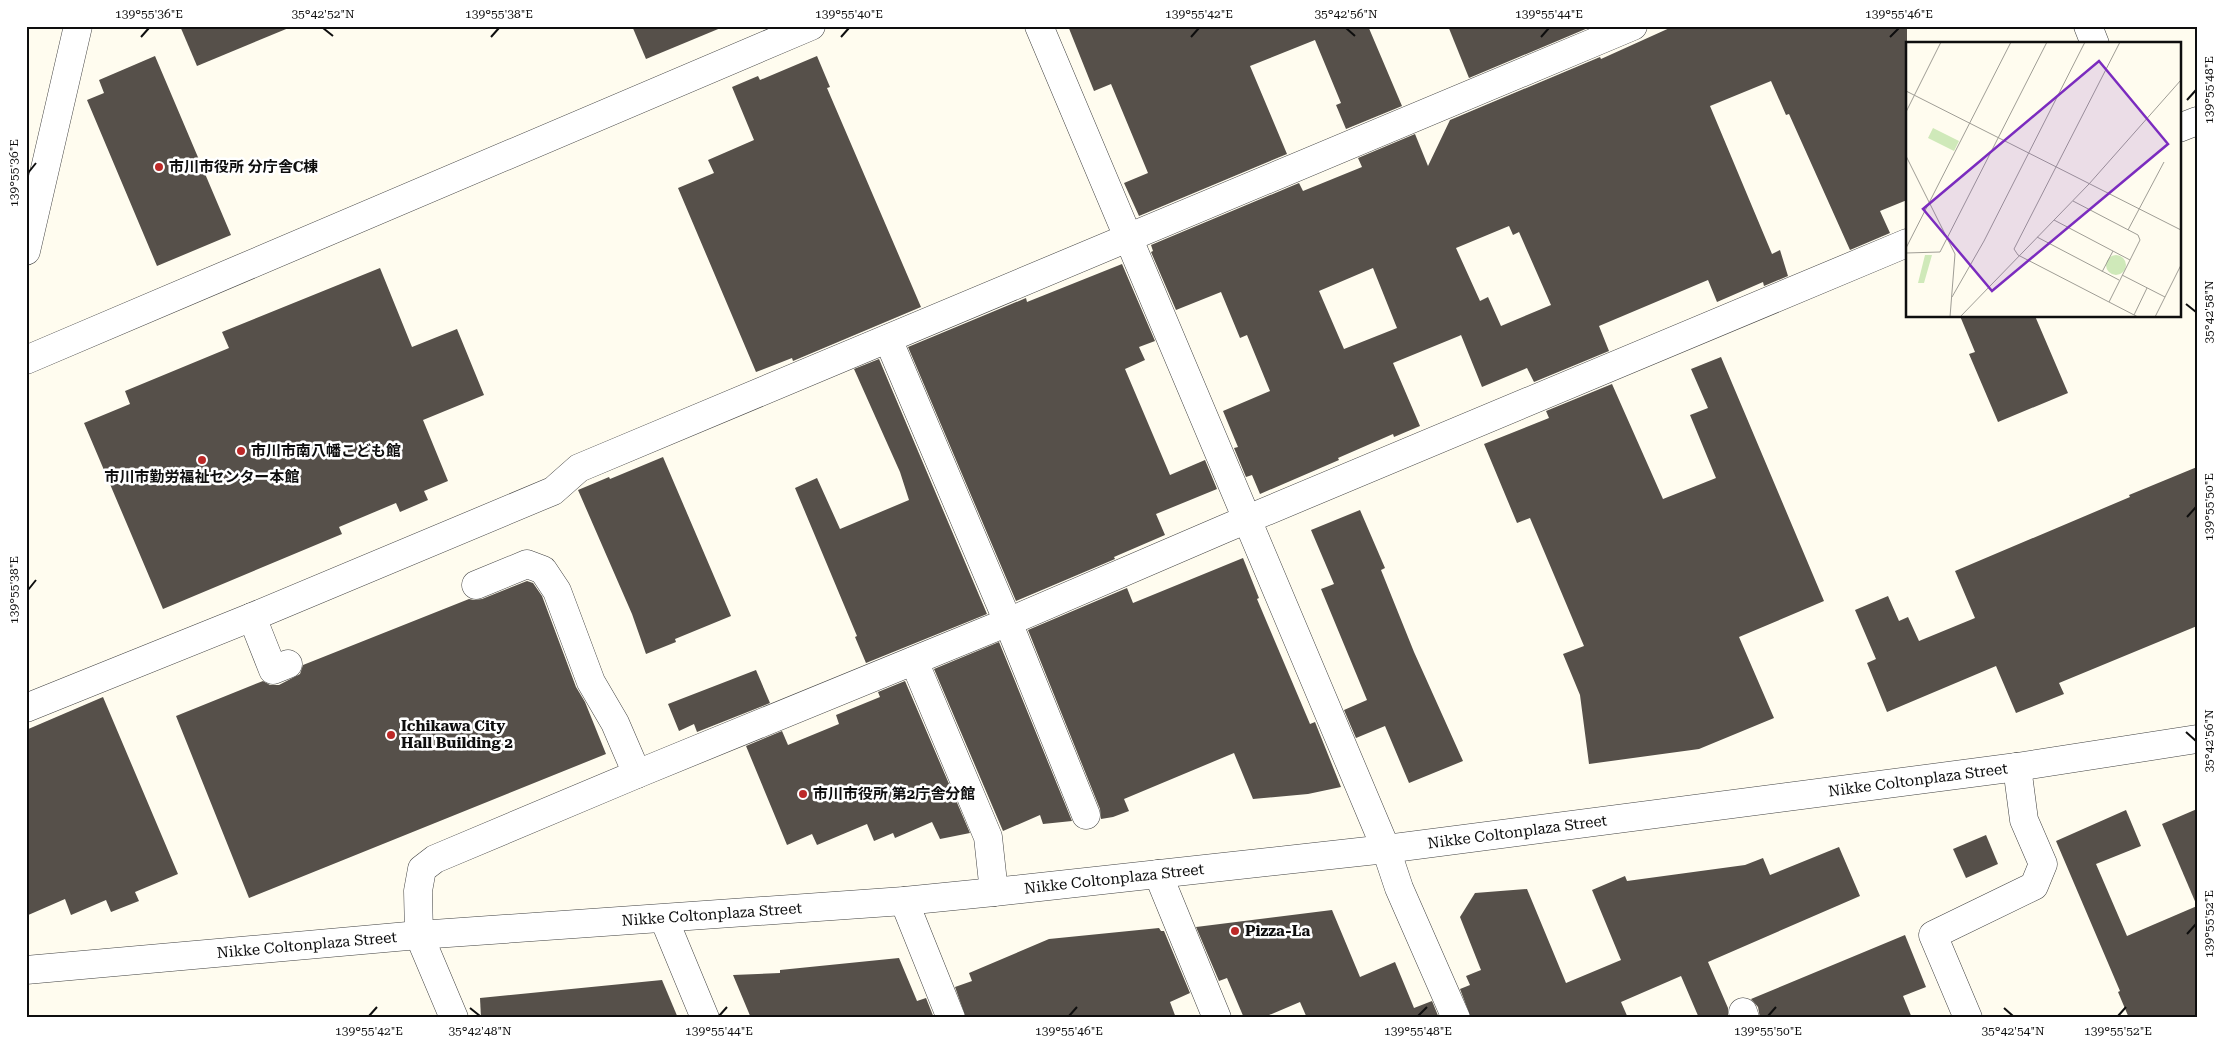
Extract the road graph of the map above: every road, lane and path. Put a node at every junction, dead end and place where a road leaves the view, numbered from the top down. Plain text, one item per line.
1 (78, 26) edge
2 (811, 26) edge
3 (1039, 26) edge
4 (1633, 26) edge
5 (2088, 26) edge
6 (2094, 42) edge
7 (2197, 121) edge
8 (2180, 128) edge
9 (1128, 238) junction
10 (1906, 243) edge
11 (26, 251) edge
12 (888, 339) junction
13 (26, 360) edge
14 (1247, 520) junction
15 (476, 585) dead end
16 (252, 617) junction
17 (1008, 622) junction
18 (914, 661) junction
19 (288, 664) dead end
20 (26, 708) edge
21 (2197, 739) edge
22 (2017, 767) junction
23 (637, 774) junction
24 (1086, 815) dead end
25 (1386, 849) junction
26 (1158, 874) junction
27 (994, 892) junction
28 (904, 901) junction
29 (664, 919) junction
30 (419, 935) junction
31 (26, 970) edge
32 (454, 1018) edge
33 (705, 1018) edge
34 (951, 1018) edge
35 (1217, 1018) edge
36 (1456, 1018) edge
37 (1968, 1018) edge

1 - 11 street
2 - 13 street
3 - 9 street
4 - 9 street
5 - 6 street
7 - 8 street
9 - 12 street
9 - 14 street
10 - 14 street
12 - 16 street
12 - 17 street
14 - 17 street
14 - 25 street
15 - 23 street
16 - 19 street
16 - 20 street
17 - 18 street
17 - 24 street
18 - 23 street
18 - 27 street
21 - 22 street, Nikke Coltonplaza Street
22 - 25 street, Nikke Coltonplaza Street
22 - 37 street
23 - 30 street
25 - 26 street, Nikke Coltonplaza Street
25 - 36 street
26 - 27 street, Nikke Coltonplaza Street
26 - 35 street
27 - 28 street, Nikke Coltonplaza Street
28 - 29 street, Nikke Coltonplaza Street
28 - 34 street
29 - 30 street, Nikke Coltonplaza Street
29 - 33 street
30 - 31 street, Nikke Coltonplaza Street
30 - 32 street

